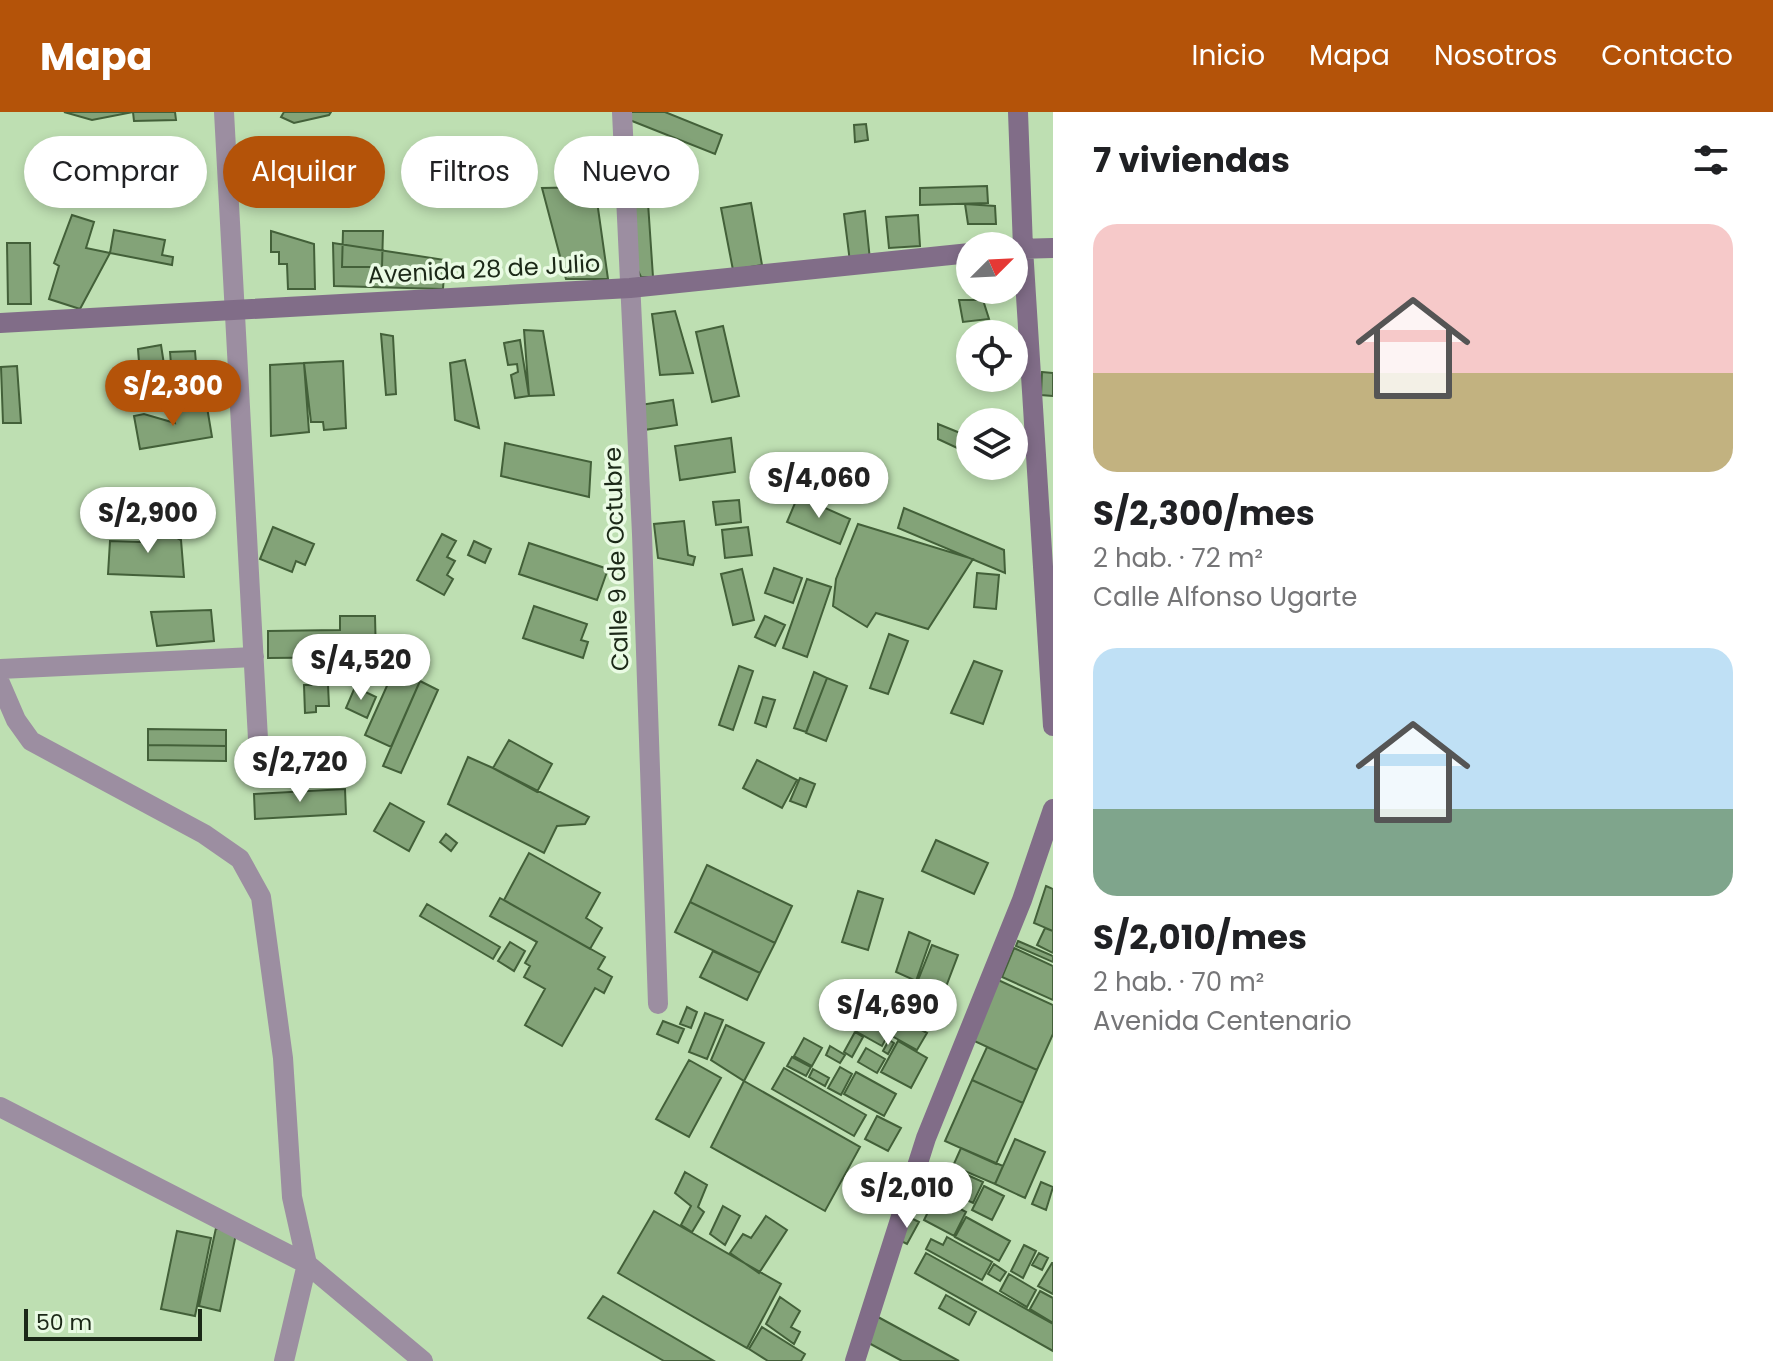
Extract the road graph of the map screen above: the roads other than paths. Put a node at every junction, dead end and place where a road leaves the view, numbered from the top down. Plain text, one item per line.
1 (224, 112) edge
2 (622, 112) edge
3 (1018, 112) edge
4 (1018, 232) edge
5 (1028, 248) edge
6 (1053, 248) edge
7 (956, 254) edge
8 (630, 288) junction
9 (1022, 304) edge
10 (236, 308) junction
11 (0, 323) edge
12 (254, 657) junction
13 (0, 669) edge
14 (0, 683) edge
15 (1053, 726) edge
16 (260, 776) dead end
17 (1053, 809) edge
18 (658, 1004) dead end
19 (0, 1107) edge
20 (307, 1264) junction
21 (284, 1361) edge
22 (423, 1361) edge
23 (855, 1361) edge

1 - 10 street
2 - 8 street, Calle 9 de Octubre
3 - 4 main road
5 - 6 main road
7 - 8 main road, Avenida 28 de Julio
8 - 10 main road, Avenida 28 de Julio
8 - 18 street, Calle 9 de Octubre
9 - 15 main road
10 - 11 main road, Avenida 28 de Julio
10 - 12 street
12 - 13 street
12 - 16 street
14 - 20 street
17 - 23 main road
19 - 20 street
20 - 21 street
20 - 22 street

